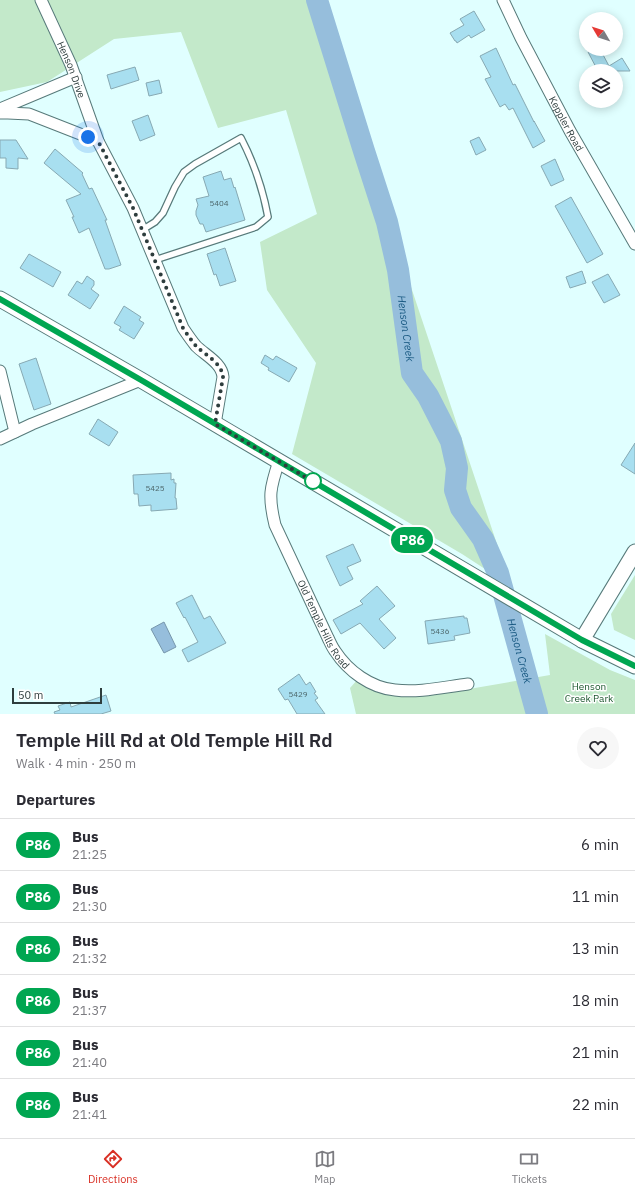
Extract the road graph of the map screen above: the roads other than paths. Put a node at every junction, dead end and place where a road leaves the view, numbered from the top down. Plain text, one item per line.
1 (41, 0) edge
2 (504, 0) edge
3 (76, 77) junction
4 (0, 109) edge
5 (0, 113) edge
6 (98, 141) junction
7 (142, 230) junction
8 (635, 244) edge
9 (155, 260) junction
10 (0, 299) edge
11 (0, 371) edge
12 (141, 380) junction
13 (215, 424) junction
14 (15, 432) junction
15 (0, 439) edge
16 (279, 461) junction
17 (635, 552) edge
18 (582, 640) junction
19 (635, 666) edge
20 (468, 684) dead end

1 - 3 street, Henson Drive
2 - 8 street, Keppler Road
3 - 4 street
3 - 6 street, Henson Drive
5 - 6 street
6 - 7 street
7 - 9 street
7 - 9 lane
9 - 13 street
10 - 12 main road
11 - 14 street
12 - 13 main road
12 - 14 street
13 - 16 main road
14 - 15 street
16 - 18 main road
16 - 20 street, Old Temple Hills Road
17 - 18 main road
18 - 19 main road

